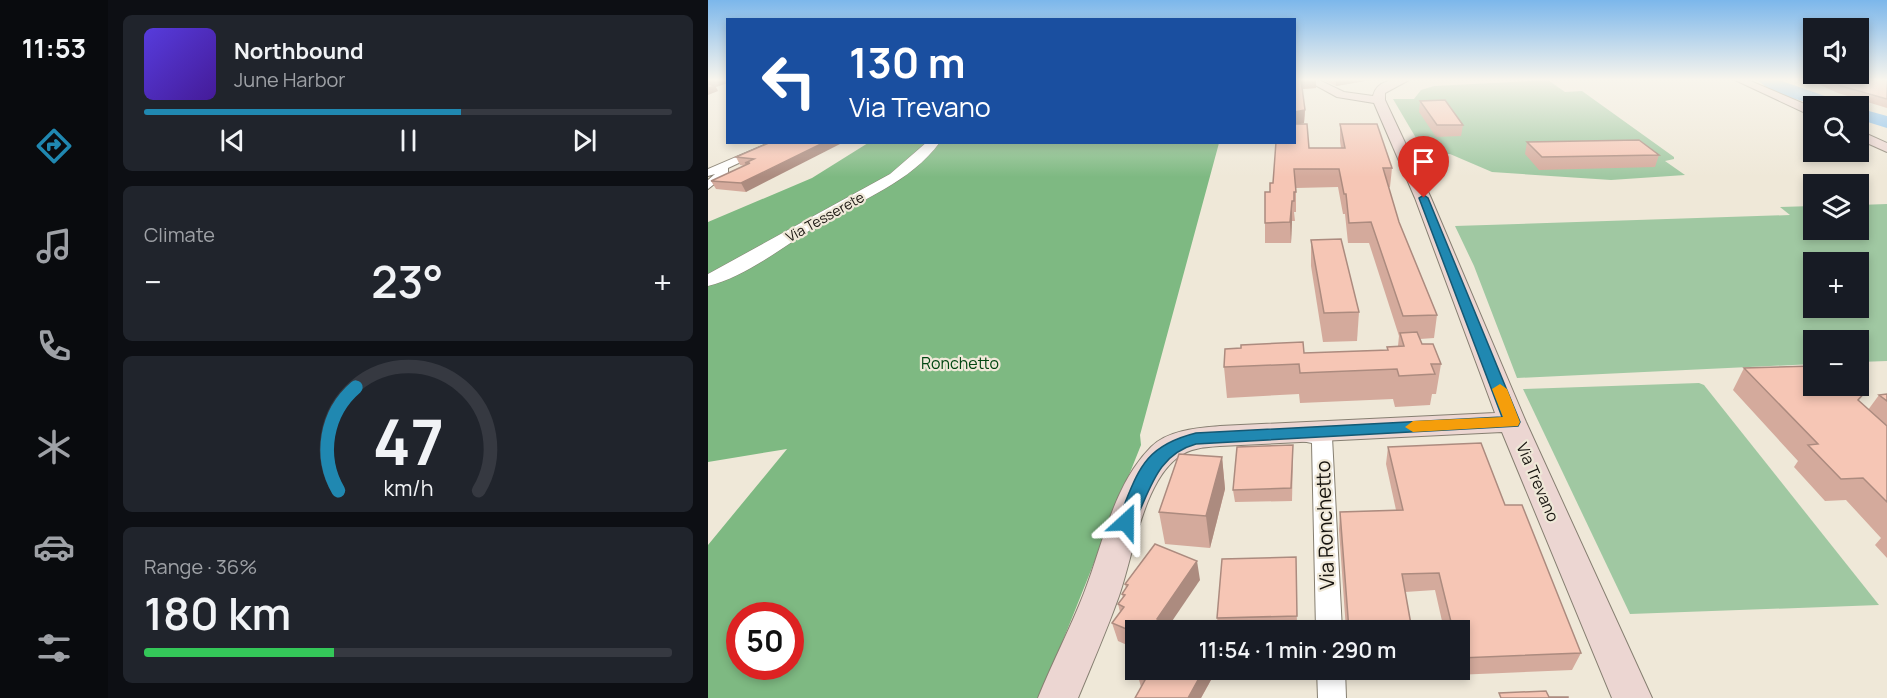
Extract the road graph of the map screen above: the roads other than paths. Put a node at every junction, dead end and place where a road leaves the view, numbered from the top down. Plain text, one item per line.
1 (1385, 113) edge
2 (1869, 139) edge
3 (775, 144) edge
4 (932, 144) edge
5 (1887, 148) edge
6 (722, 167) junction
7 (708, 172) edge
8 (708, 186) edge
9 (708, 281) edge
10 (1512, 422) junction
11 (1269, 433) junction
12 (1329, 620) edge
13 (1331, 680) edge
14 (1058, 698) edge
15 (1332, 698) edge
16 (1632, 698) edge

1 - 10 main road, Via Trevano
2 - 5 main road
3 - 6 street
4 - 9 street, Via Tesserete
6 - 7 street
6 - 8 street
10 - 11 main road
10 - 16 main road, Via Trevano
11 - 12 street, Via Ronchetto
11 - 14 main road
13 - 15 street

